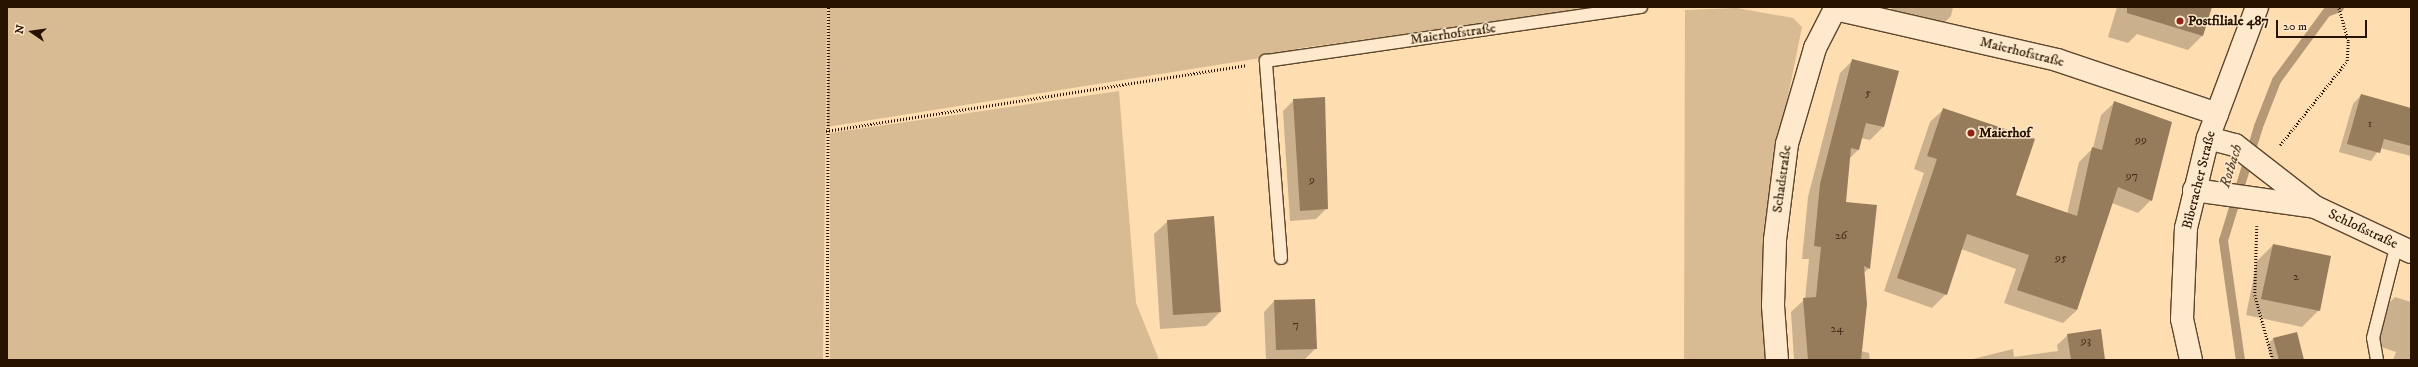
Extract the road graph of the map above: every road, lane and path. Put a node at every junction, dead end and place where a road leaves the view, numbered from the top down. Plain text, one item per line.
1 (828, 7) edge
2 (1641, 7) edge
3 (2257, 7) edge
4 (2338, 7) edge
5 (1831, 8) edge
6 (1266, 61) junction
7 (2217, 114) junction
8 (826, 131) junction
9 (2208, 138) junction
10 (2265, 167) junction
11 (2194, 190) junction
12 (2256, 200) junction
13 (2315, 207) junction
14 (2404, 248) edge
15 (1281, 258) dead end
16 (827, 360) edge
17 (1777, 360) edge
18 (2191, 360) edge
19 (2273, 360) edge
20 (2377, 360) edge

1 - 8 path
2 - 6 lane, Maierhofstraße
3 - 7 street, Biberacher Straße
4 - 10 path
5 - 7 street, Maierhofstraße
5 - 17 street, Schadstraße
6 - 8 path
6 - 15 lane
7 - 9 street, Biberacher Straße
8 - 16 path
9 - 10 street, Schloßstraße
9 - 11 street, Biberacher Straße
10 - 13 street, Schloßstraße
11 - 12 street, Schloßstraße
11 - 18 street, Biberacher Straße
12 - 13 street, Schloßstraße
12 - 19 path
13 - 14 street, Schloßstraße
14 - 20 lane

